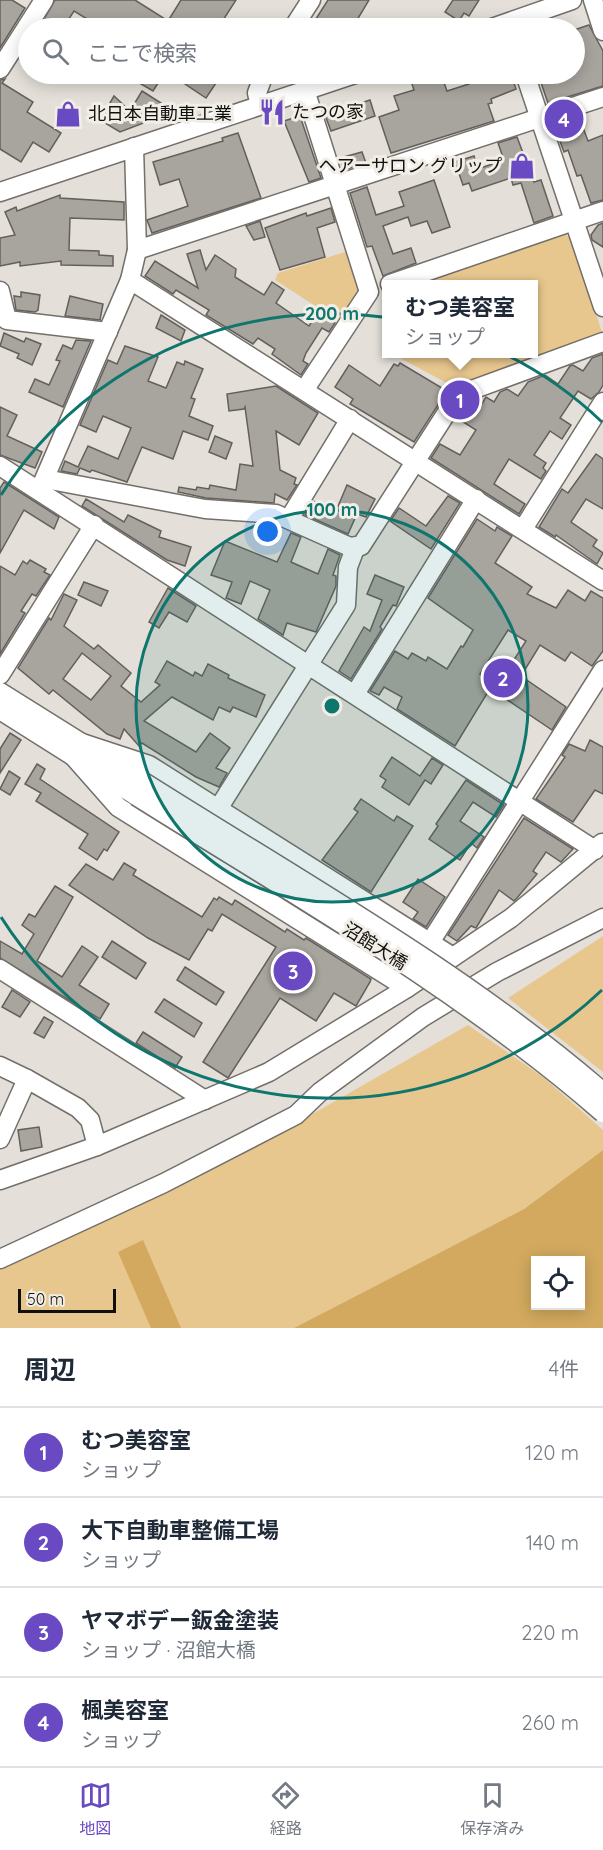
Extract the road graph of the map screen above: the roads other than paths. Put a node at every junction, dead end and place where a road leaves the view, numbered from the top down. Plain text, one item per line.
1 (44, 0) edge
2 (311, 0) edge
3 (572, 0) edge
4 (593, 0) edge
5 (33, 18) edge
6 (299, 18) edge
7 (525, 18) edge
8 (603, 31) edge
9 (18, 41) edge
10 (0, 69) edge
11 (260, 84) edge
12 (324, 84) edge
13 (528, 84) edge
14 (305, 90) junction
15 (603, 97) edge
16 (260, 105) junction
17 (540, 119) junction
18 (134, 147) junction
19 (334, 187) junction
20 (0, 192) edge
21 (603, 211) edge
22 (574, 220) junction
23 (137, 250) junction
24 (130, 280) junction
25 (402, 280) edge
26 (382, 287) edge
27 (0, 291) edge
28 (603, 307) edge
29 (108, 332) junction
30 (603, 342) edge
31 (305, 389) junction
32 (603, 402) edge
33 (350, 419) junction
34 (416, 462) junction
35 (0, 466) edge
36 (42, 485) junction
37 (476, 499) junction
38 (289, 519) junction
39 (94, 525) junction
40 (523, 529) junction
41 (356, 546) junction
42 (603, 581) edge
43 (310, 665) junction
44 (603, 670) edge
45 (0, 675) edge
46 (0, 692) edge
47 (355, 694) junction
48 (0, 710) edge
49 (76, 749) junction
50 (140, 789) junction
51 (520, 800) junction
52 (218, 809) junction
53 (599, 846) edge
54 (603, 918) edge
55 (429, 944) junction
56 (453, 957) junction
57 (0, 969) edge
58 (407, 988) junction
59 (0, 1066) edge
60 (27, 1078) junction
61 (603, 1092) edge
62 (205, 1100) junction
63 (603, 1113) edge
64 (0, 1139) edge
65 (97, 1146) junction
66 (0, 1180) edge
67 (0, 1259) edge

1 - 5 street
2 - 6 street
3 - 7 street
4 - 8 street
9 - 10 street
11 - 16 street
12 - 14 street
13 - 17 street
14 - 16 street
14 - 19 street
15 - 17 street
16 - 18 street
17 - 19 street
17 - 22 street
18 - 20 street
18 - 23 street
19 - 23 street
19 - 26 street
21 - 22 street
22 - 25 street
22 - 28 street
23 - 24 street
24 - 29 street
24 - 31 street
26 - 31 street
27 - 29 street
29 - 36 street
30 - 34 street
31 - 33 street
32 - 40 street
33 - 34 street
33 - 38 street
34 - 37 street
34 - 41 street
35 - 36 street
36 - 38 street
36 - 39 street
37 - 40 street
37 - 47 street
38 - 41 street
39 - 43 street
39 - 45 street
40 - 42 street
41 - 43 street
43 - 47 street
43 - 52 street
44 - 51 street
46 - 49 street
47 - 51 street
48 - 49 street
49 - 50 street
49 - 52 street
49 - 58 street
50 - 61 street, 沼館大橋, bridge
50 - 63 street, 沼館大橋, bridge
51 - 53 street
51 - 55 street
52 - 55 street
53 - 56 street
54 - 67 street
55 - 56 street
56 - 58 street
57 - 62 street
58 - 62 street
59 - 60 street
60 - 64 street
60 - 65 street
62 - 65 street
65 - 66 street

